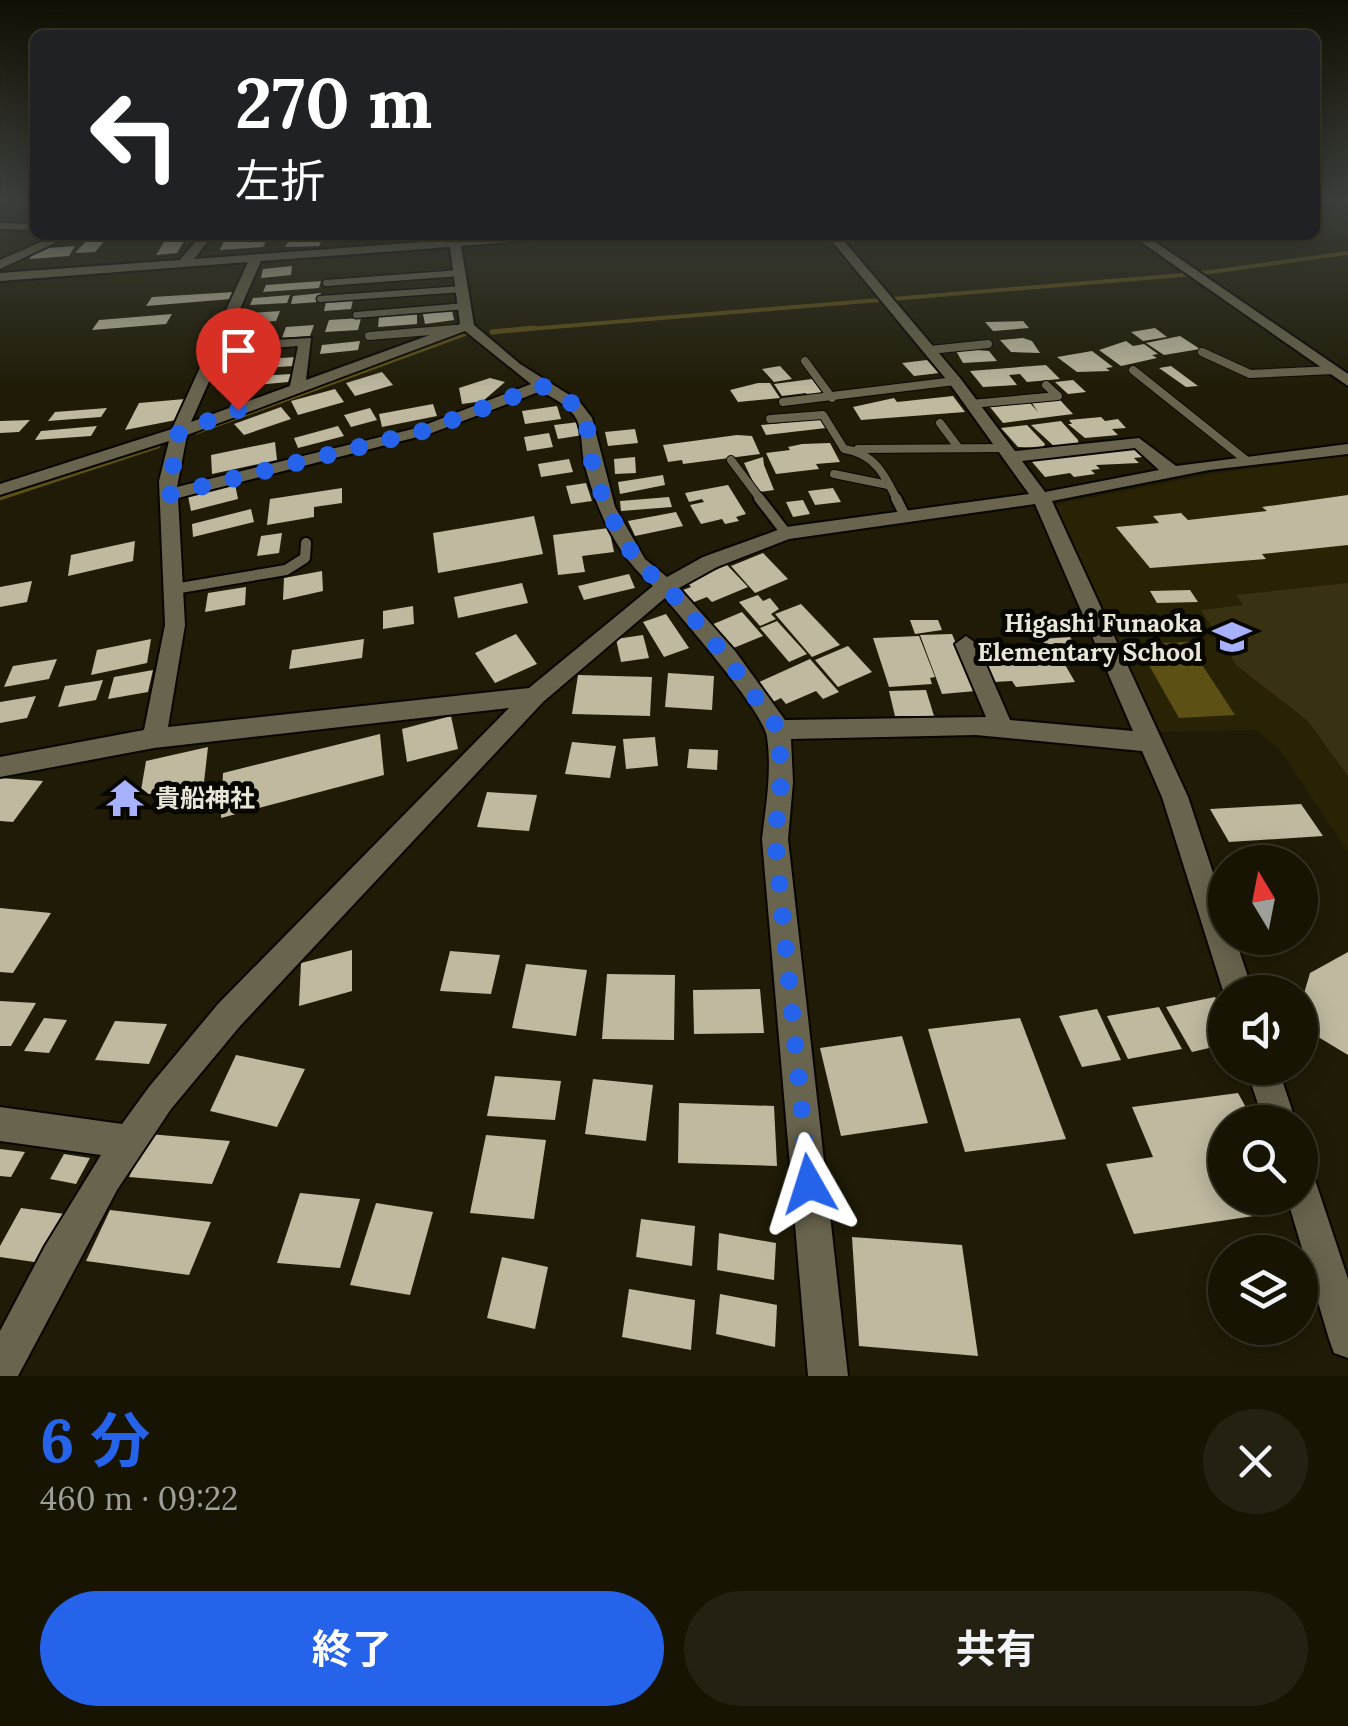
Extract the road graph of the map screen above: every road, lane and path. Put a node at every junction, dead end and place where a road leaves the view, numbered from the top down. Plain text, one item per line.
1 (193, 264) edge
2 (253, 264) edge
3 (459, 264) edge
4 (857, 264) edge
5 (1181, 264) edge
6 (182, 265) joint
7 (460, 273) junction
8 (0, 277) edge
9 (326, 283) dead end
10 (462, 289) junction
11 (320, 299) dead end
12 (466, 306) junction
13 (356, 315) dead end
14 (463, 327) junction
15 (369, 336) dead end
16 (988, 344) dead end
17 (216, 348) junction
18 (930, 350) junction
19 (1202, 352) dead end
20 (804, 361) dead end
21 (1132, 370) dead end
22 (1333, 370) junction
23 (1348, 381) edge
24 (955, 382) junction
25 (1046, 385) dead end
26 (542, 386) junction
27 (297, 388) junction
28 (832, 398) junction
29 (783, 402) dead end
30 (971, 404) junction
31 (770, 419) dead end
32 (940, 423) dead end
33 (179, 432) junction
34 (958, 447) junction
35 (858, 449) junction
36 (1348, 449) edge
37 (1007, 452) junction
38 (732, 460) dead end
39 (1246, 461) junction
40 (1172, 472) junction
41 (834, 474) dead end
42 (888, 485) junction
43 (0, 490) edge
44 (168, 495) junction
45 (1040, 498) junction
46 (904, 516) junction
47 (786, 533) junction
48 (306, 543) dead end
49 (666, 586) junction
50 (174, 590) junction
51 (966, 644) dead end
52 (535, 696) junction
53 (1002, 728) junction
54 (779, 730) junction
55 (154, 738) junction
56 (1152, 742) junction
57 (0, 767) edge
58 (1233, 975) edge
59 (0, 1124) edge
60 (130, 1142) junction
61 (1310, 1215) edge
62 (1348, 1339) edge
63 (0, 1371) edge
64 (828, 1376) edge

1 - 6 street
2 - 17 street
3 - 7 street
4 - 18 street
5 - 22 street
6 - 8 street
7 - 9 lane
7 - 10 street
10 - 11 lane
10 - 12 street
12 - 13 lane
12 - 14 street
14 - 15 lane
14 - 26 street
14 - 27 street
16 - 18 lane
17 - 27 street
17 - 33 street
18 - 24 street
19 - 22 lane
20 - 28 lane
21 - 39 lane
22 - 23 street
24 - 28 lane
24 - 30 street
25 - 30 lane
26 - 44 street
26 - 49 street
27 - 33 street
28 - 29 lane
30 - 37 street
31 - 35 lane
32 - 34 lane
33 - 43 street
33 - 44 street
34 - 35 lane
34 - 37 lane
35 - 42 lane
36 - 39 street
37 - 40 street
37 - 45 street
38 - 47 lane
39 - 40 street
40 - 45 street
41 - 42 lane
42 - 46 lane
44 - 50 street
45 - 46 street
45 - 56 street
46 - 47 street
47 - 49 street
48 - 50 lane
49 - 52 street
49 - 54 street
50 - 55 street
51 - 53 street
52 - 55 street
52 - 60 street
53 - 54 street
53 - 56 street
54 - 64 street
55 - 57 street
56 - 58 street
59 - 60 street
60 - 63 street
61 - 62 street

